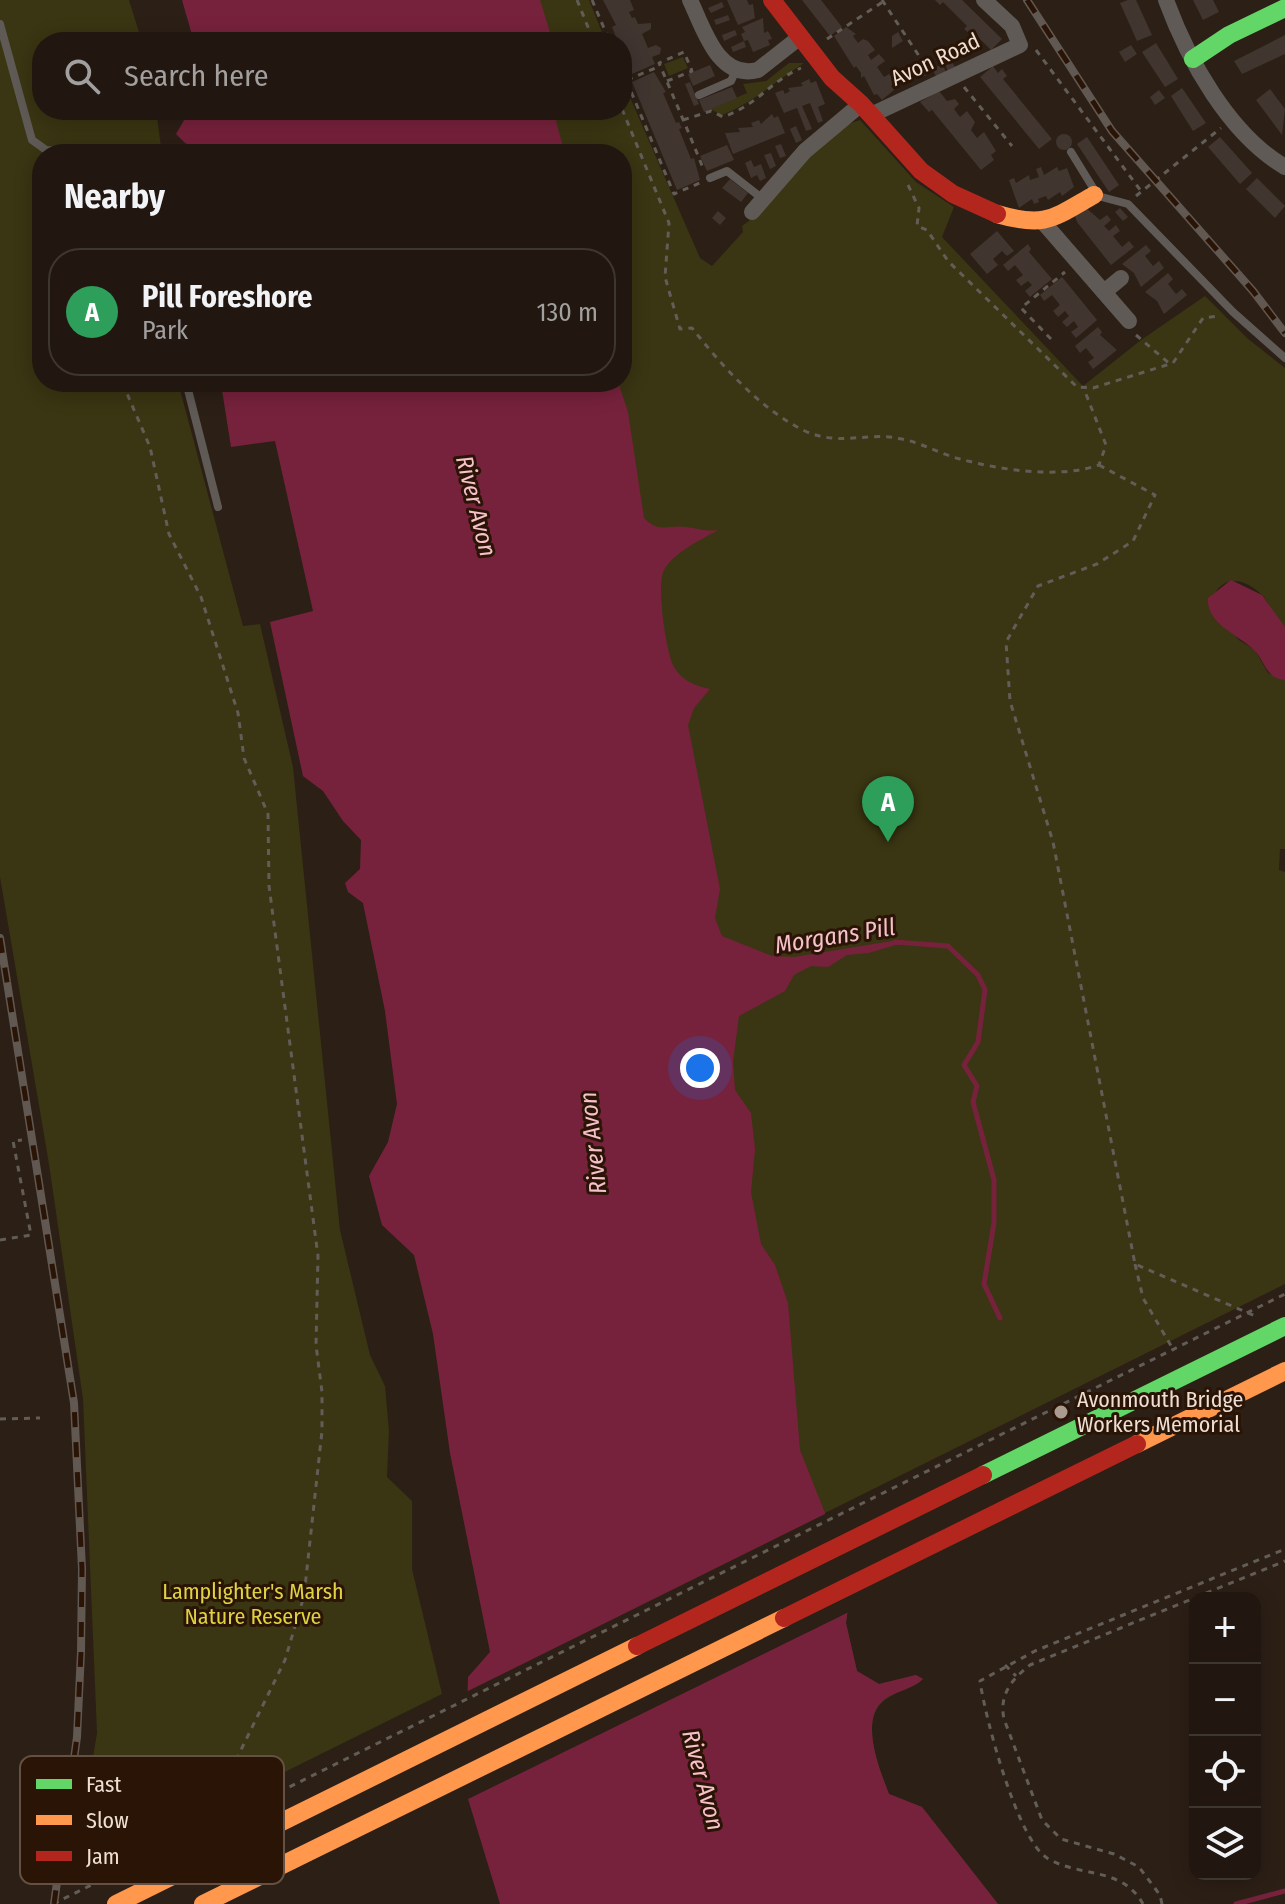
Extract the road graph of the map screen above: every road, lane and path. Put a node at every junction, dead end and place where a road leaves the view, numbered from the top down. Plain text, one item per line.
1 (577, 0) edge
2 (592, 0) edge
3 (690, 0) edge
4 (772, 0) edge
5 (883, 0) edge
6 (984, 0) edge
7 (1166, 0) edge
8 (1285, 8) edge
9 (0, 24) edge
10 (590, 32) edge
11 (606, 32) edge
12 (1020, 45) junction
13 (810, 49) junction
14 (1193, 59) junction
15 (660, 66) junction
16 (736, 70) junction
17 (954, 76) junction
18 (632, 78) edge
19 (667, 81) junction
20 (938, 84) junction
21 (632, 94) edge
22 (699, 95) dead end
23 (866, 110) junction
24 (627, 120) edge
25 (683, 120) junction
26 (1234, 120) junction
27 (38, 144) edge
28 (1012, 146) dead end
29 (1071, 152) dead end
30 (1285, 167) edge
31 (710, 178) dead end
32 (905, 179) dead end
33 (1094, 195) junction
34 (757, 205) joint
35 (1043, 222) junction
36 (1077, 262) junction
37 (1121, 278) dead end
38 (1104, 292) junction
39 (1233, 312) junction
40 (1129, 321) joint
41 (1051, 339) dead end
42 (1285, 358) edge
43 (1170, 364) junction
44 (1084, 389) junction
45 (126, 392) edge
46 (189, 392) edge
47 (1099, 465) junction
48 (218, 507) dead end
49 (22, 1140) dead end
50 (0, 1240) edge
51 (1135, 1264) junction
52 (1285, 1294) edge
53 (1258, 1317) dead end
54 (1285, 1326) edge
55 (1177, 1356) dead end
56 (1285, 1371) edge
57 (40, 1418) dead end
58 (0, 1419) edge
59 (1285, 1549) edge
60 (1285, 1561) edge
61 (1005, 1665) junction
62 (1016, 1676) junction
63 (238, 1756) edge
64 (284, 1790) edge
65 (284, 1816) edge
66 (284, 1864) edge
67 (93, 1884) edge
68 (145, 1884) edge
69 (244, 1884) edge
70 (116, 1898) edge
71 (53, 1904) edge
72 (203, 1904) edge
73 (1143, 1904) edge
74 (1162, 1904) edge

1 - 10 path
2 - 11 path
3 - 16 street
4 - 13 main road
5 - 13 path
5 - 20 path
6 - 12 street
7 - 14 street
8 - 14 main road
9 - 27 lane
12 - 17 street, Avon Road
12 - 26 path
13 - 16 street
13 - 23 main road
13 - 25 path
14 - 26 street
15 - 18 path
15 - 19 path
15 - 19 path
16 - 22 lane
17 - 20 street, Avon Road
17 - 28 path
19 - 25 path
20 - 23 street, Avon Road
21 - 25 path
23 - 34 street, Avon Road
23 - 35 main road
24 - 47 path
26 - 30 street
29 - 33 lane
31 - 34 lane
32 - 44 path
33 - 35 main road
33 - 39 lane
35 - 36 street
36 - 38 street
36 - 41 path
37 - 38 street
38 - 40 street
39 - 42 lane
39 - 43 path
40 - 43 path
43 - 44 path
44 - 47 path
45 - 63 path
46 - 48 lane
47 - 51 path
49 - 50 path
51 - 53 path
51 - 55 path
52 - 64 path
54 - 65 main road
56 - 66 main road
57 - 58 path
59 - 61 path
60 - 62 path
61 - 62 path
61 - 73 path
62 - 74 path
67 - 71 path
68 - 70 main road
69 - 72 main road

